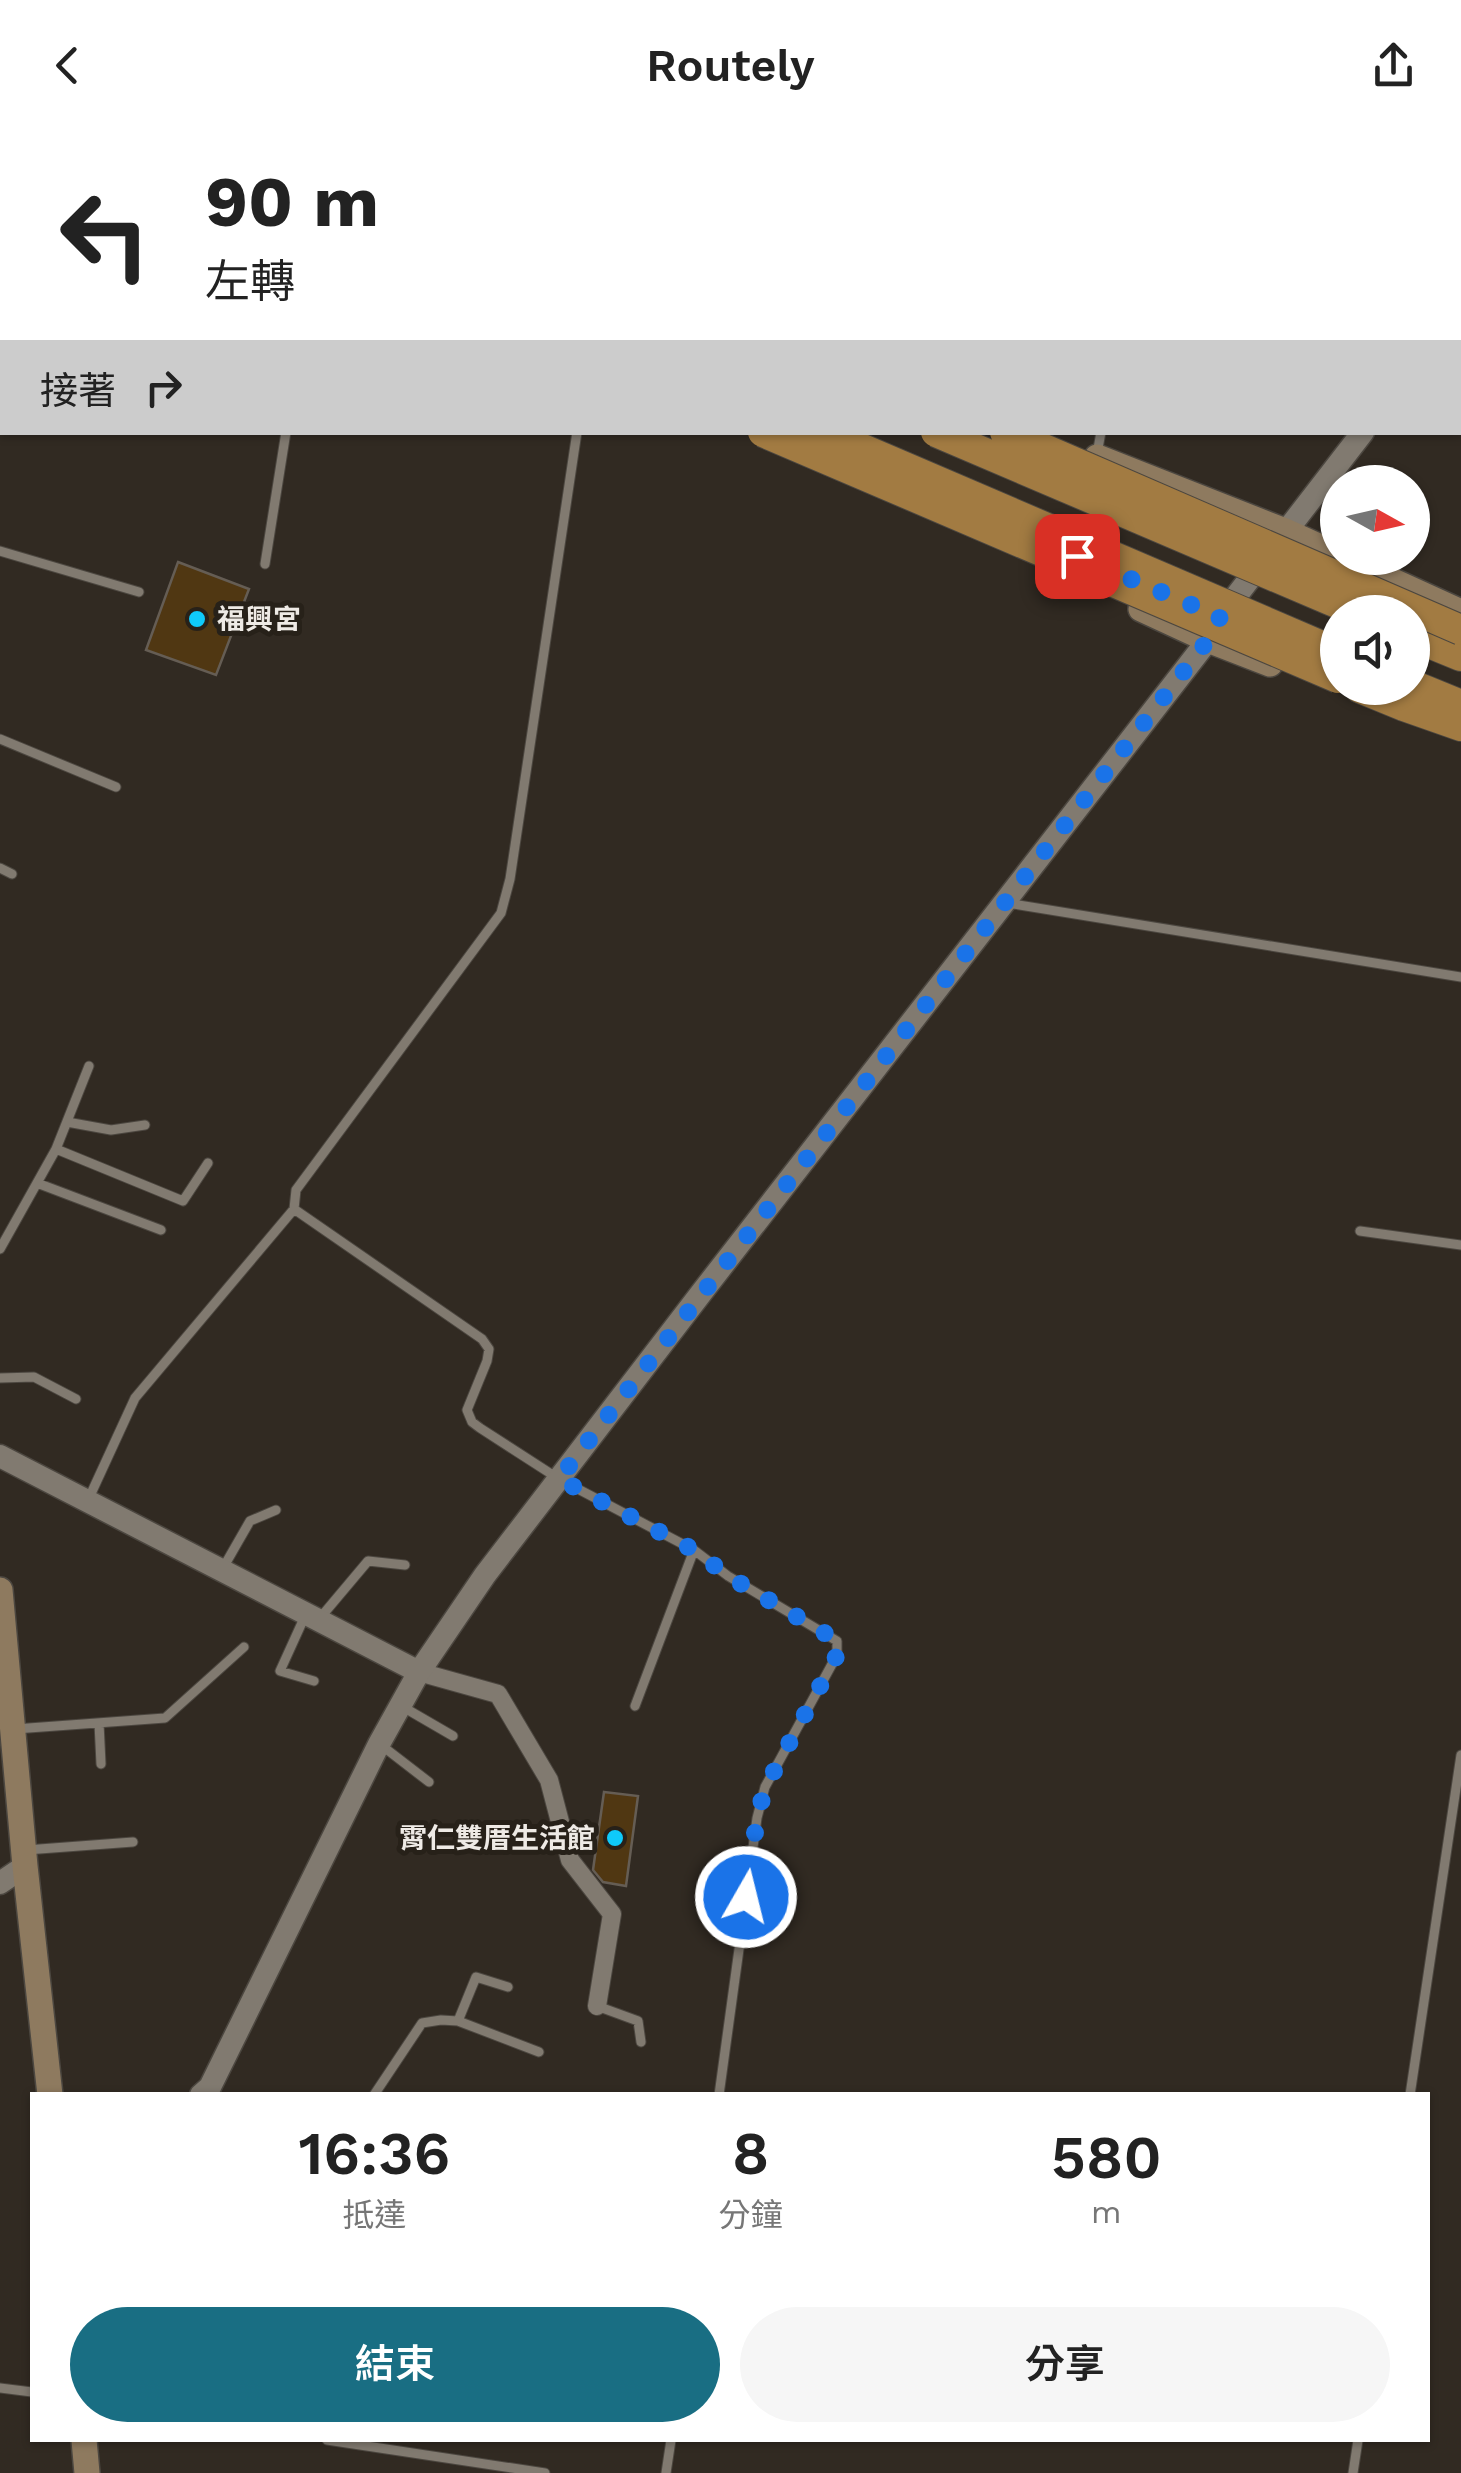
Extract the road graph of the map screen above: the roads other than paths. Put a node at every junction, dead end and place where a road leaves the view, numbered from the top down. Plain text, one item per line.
1 (286, 435) edge
2 (576, 435) edge
3 (761, 435) edge
4 (770, 435) edge
5 (798, 435) edge
6 (830, 435) edge
7 (943, 435) edge
8 (975, 435) edge
9 (1012, 435) edge
10 (1051, 435) edge
11 (1362, 435) edge
12 (1099, 444) edge
13 (1285, 531) junction
14 (1320, 547) edge
15 (0, 551) edge
16 (1263, 560) junction
17 (265, 564) dead end
18 (1381, 575) edge
19 (139, 592) dead end
20 (1346, 595) edge
21 (1320, 596) edge
22 (1461, 612) edge
23 (1214, 628) junction
24 (1461, 630) edge
25 (1430, 631) edge
26 (1430, 643) edge
27 (1461, 644) edge
28 (1320, 645) edge
29 (1461, 656) edge
30 (1320, 660) edge
31 (1320, 670) edge
32 (1430, 692) edge
33 (1430, 704) edge
34 (1402, 705) edge
35 (1461, 705) edge
36 (1461, 717) edge
37 (1461, 726) edge
38 (0, 739) edge
39 (1461, 739) edge
40 (116, 787) dead end
41 (0, 868) edge
42 (12, 874) dead end
43 (1005, 902) junction
44 (1461, 977) edge
45 (89, 1066) dead end
46 (67, 1122) junction
47 (145, 1125) dead end
48 (56, 1149) junction
49 (208, 1163) dead end
50 (37, 1183) junction
51 (294, 1209) junction
52 (161, 1230) dead end
53 (1360, 1231) dead end
54 (1461, 1245) edge
55 (0, 1249) edge
56 (0, 1378) edge
57 (76, 1399) dead end
58 (0, 1456) edge
59 (559, 1479) junction
60 (88, 1501) junction
61 (276, 1510) dead end
62 (694, 1550) junction
63 (406, 1565) dead end
64 (221, 1570) junction
65 (0, 1601) edge
66 (312, 1617) junction
67 (244, 1646) dead end
68 (419, 1672) junction
69 (314, 1681) dead end
70 (400, 1705) junction
71 (636, 1706) dead end
72 (8, 1719) edge
73 (99, 1723) junction
74 (453, 1736) dead end
75 (379, 1744) junction
76 (1461, 1755) edge
77 (100, 1764) dead end
78 (428, 1782) dead end
79 (133, 1842) dead end
80 (24, 1858) junction
81 (0, 1883) edge
82 (508, 1987) dead end
83 (597, 2006) joint
84 (458, 2020) junction
85 (641, 2042) dead end
86 (538, 2052) dead end
87 (50, 2092) edge
88 (204, 2092) edge
89 (376, 2092) edge
90 (718, 2092) edge
91 (1410, 2092) edge
92 (0, 2388) edge
93 (30, 2392) edge
94 (84, 2442) edge
95 (340, 2442) edge
96 (671, 2442) edge
97 (1358, 2442) edge
98 (87, 2473) edge
99 (545, 2473) edge
100 (666, 2473) edge
101 (1353, 2473) edge

1 - 17 lane
2 - 51 lane
3 - 23 main road
4 - 31 highway, bridge
5 - 23 main road
6 - 28 highway, bridge
7 - 21 highway, bridge
8 - 16 main road
9 - 24 highway, bridge
10 - 12 main road
11 - 13 street
12 - 13 main road
13 - 14 main road
13 - 16 street
15 - 19 lane
16 - 20 main road
16 - 23 street
18 - 22 main road
23 - 30 main road
23 - 39 main road
23 - 43 street
25 - 27 main road
26 - 29 highway
32 - 35 highway
33 - 36 main road
34 - 37 highway
38 - 40 lane
41 - 42 lane
43 - 44 lane
43 - 59 street
45 - 46 lane
46 - 47 lane
46 - 48 lane
48 - 49 lane
48 - 50 lane
50 - 52 lane
50 - 55 lane
51 - 59 lane
51 - 60 lane
53 - 54 lane
56 - 57 lane
58 - 60 street
59 - 62 lane
59 - 68 street
60 - 64 street
61 - 64 lane
62 - 71 lane
62 - 90 lane
63 - 66 lane
64 - 66 street
65 - 72 main road
66 - 68 street
66 - 69 lane
67 - 73 lane
68 - 70 street
68 - 83 street
70 - 74 lane
70 - 75 street
72 - 73 lane
72 - 80 main road
73 - 77 lane
75 - 78 lane
75 - 88 street
76 - 91 lane
79 - 80 lane
80 - 81 street
80 - 87 main road
82 - 84 lane
83 - 85 lane
84 - 86 lane
84 - 89 lane
92 - 93 lane
94 - 98 main road
95 - 99 lane
96 - 100 lane
97 - 101 lane

